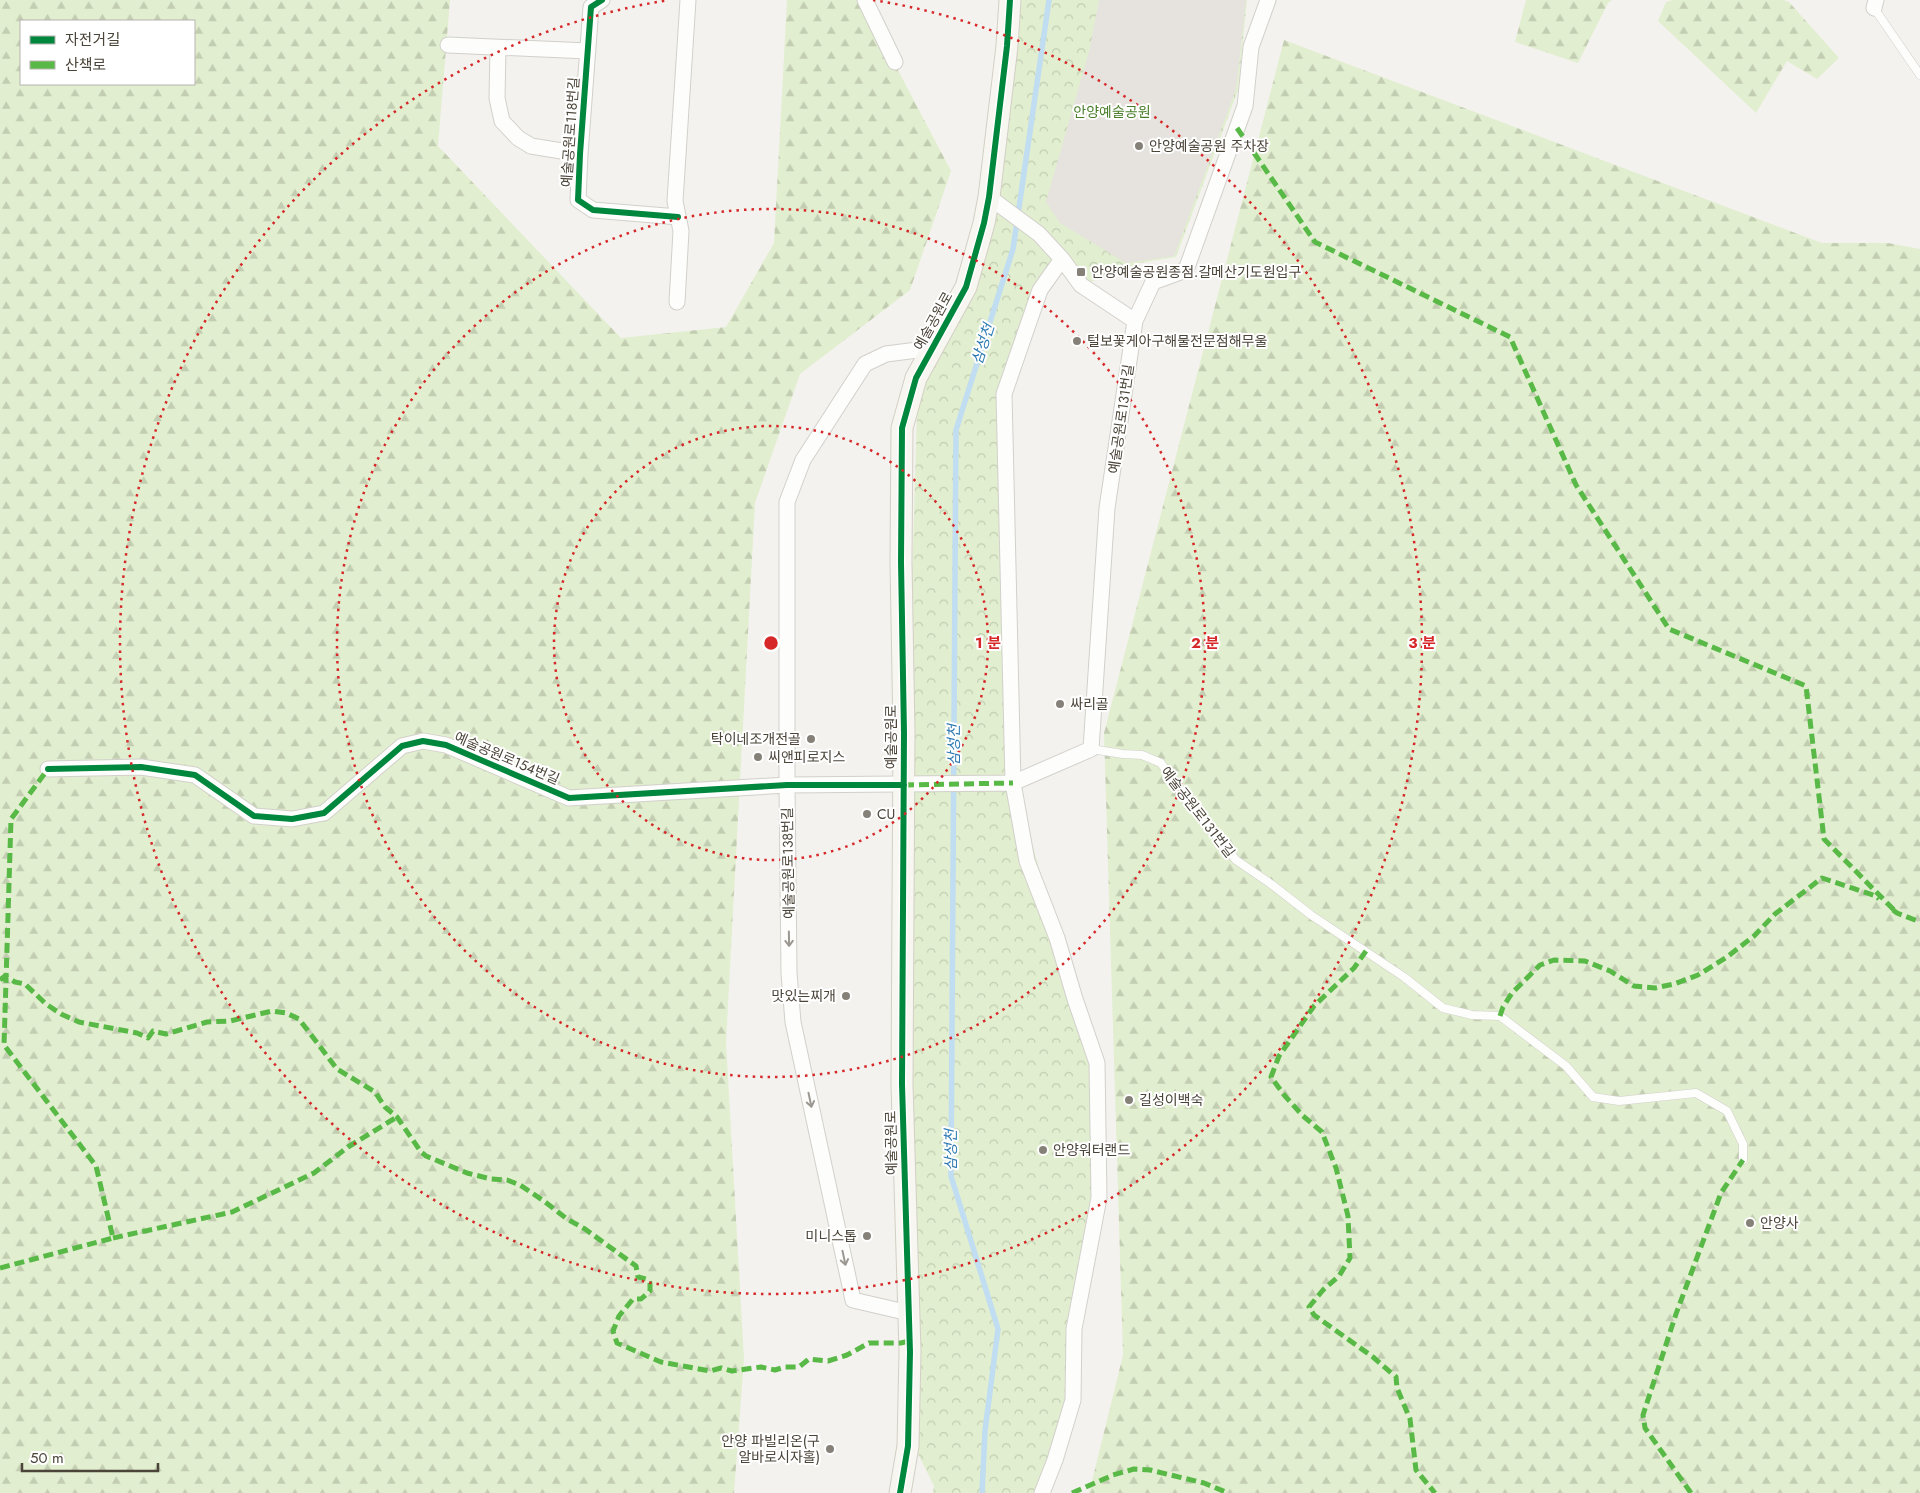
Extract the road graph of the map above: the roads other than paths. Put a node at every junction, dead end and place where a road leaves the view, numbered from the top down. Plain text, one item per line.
1 (602, 0) edge
2 (684, 0) edge
3 (864, 0) edge
4 (1010, 0) edge
5 (1268, 0) edge
6 (1875, 4) edge
7 (448, 45) dead end
8 (498, 48) junction
9 (588, 51) junction
10 (895, 62) dead end
11 (1920, 75) edge
12 (580, 154) junction
13 (996, 202) junction
14 (678, 217) junction
15 (1062, 259) junction
16 (677, 302) dead end
17 (1135, 322) junction
18 (933, 348) junction
19 (1091, 749) junction
20 (48, 769) dead end
21 (1013, 783) junction
22 (787, 785) junction
23 (914, 785) junction
24 (1744, 1160) dead end
25 (908, 1313) junction
26 (900, 1493) edge
27 (1042, 1493) edge

1 - 9 street, 예술공원로118번길
2 - 14 street
3 - 10 street
4 - 13 street, 예술공원로
5 - 17 street, 예술공원로131번길
6 - 11 lane
7 - 8 street
8 - 9 street
8 - 12 street
9 - 12 street, 예술공원로118번길
12 - 14 street, 예술공원로118번길
13 - 15 street
13 - 18 street, 예술공원로
14 - 16 street
15 - 17 street
15 - 21 street
17 - 19 street, 예술공원로131번길
18 - 22 street, 예술공원로138번길
18 - 23 street, 예술공원로
19 - 21 street
19 - 24 lane, 예술공원로131번길
20 - 22 street, 예술공원로154번길
21 - 23 street, 예술공원로154번길
21 - 27 street
22 - 23 street, 예술공원로154번길
22 -> 25 street, 예술공원로138번길
23 - 25 street, 예술공원로
25 - 26 street, 예술공원로

